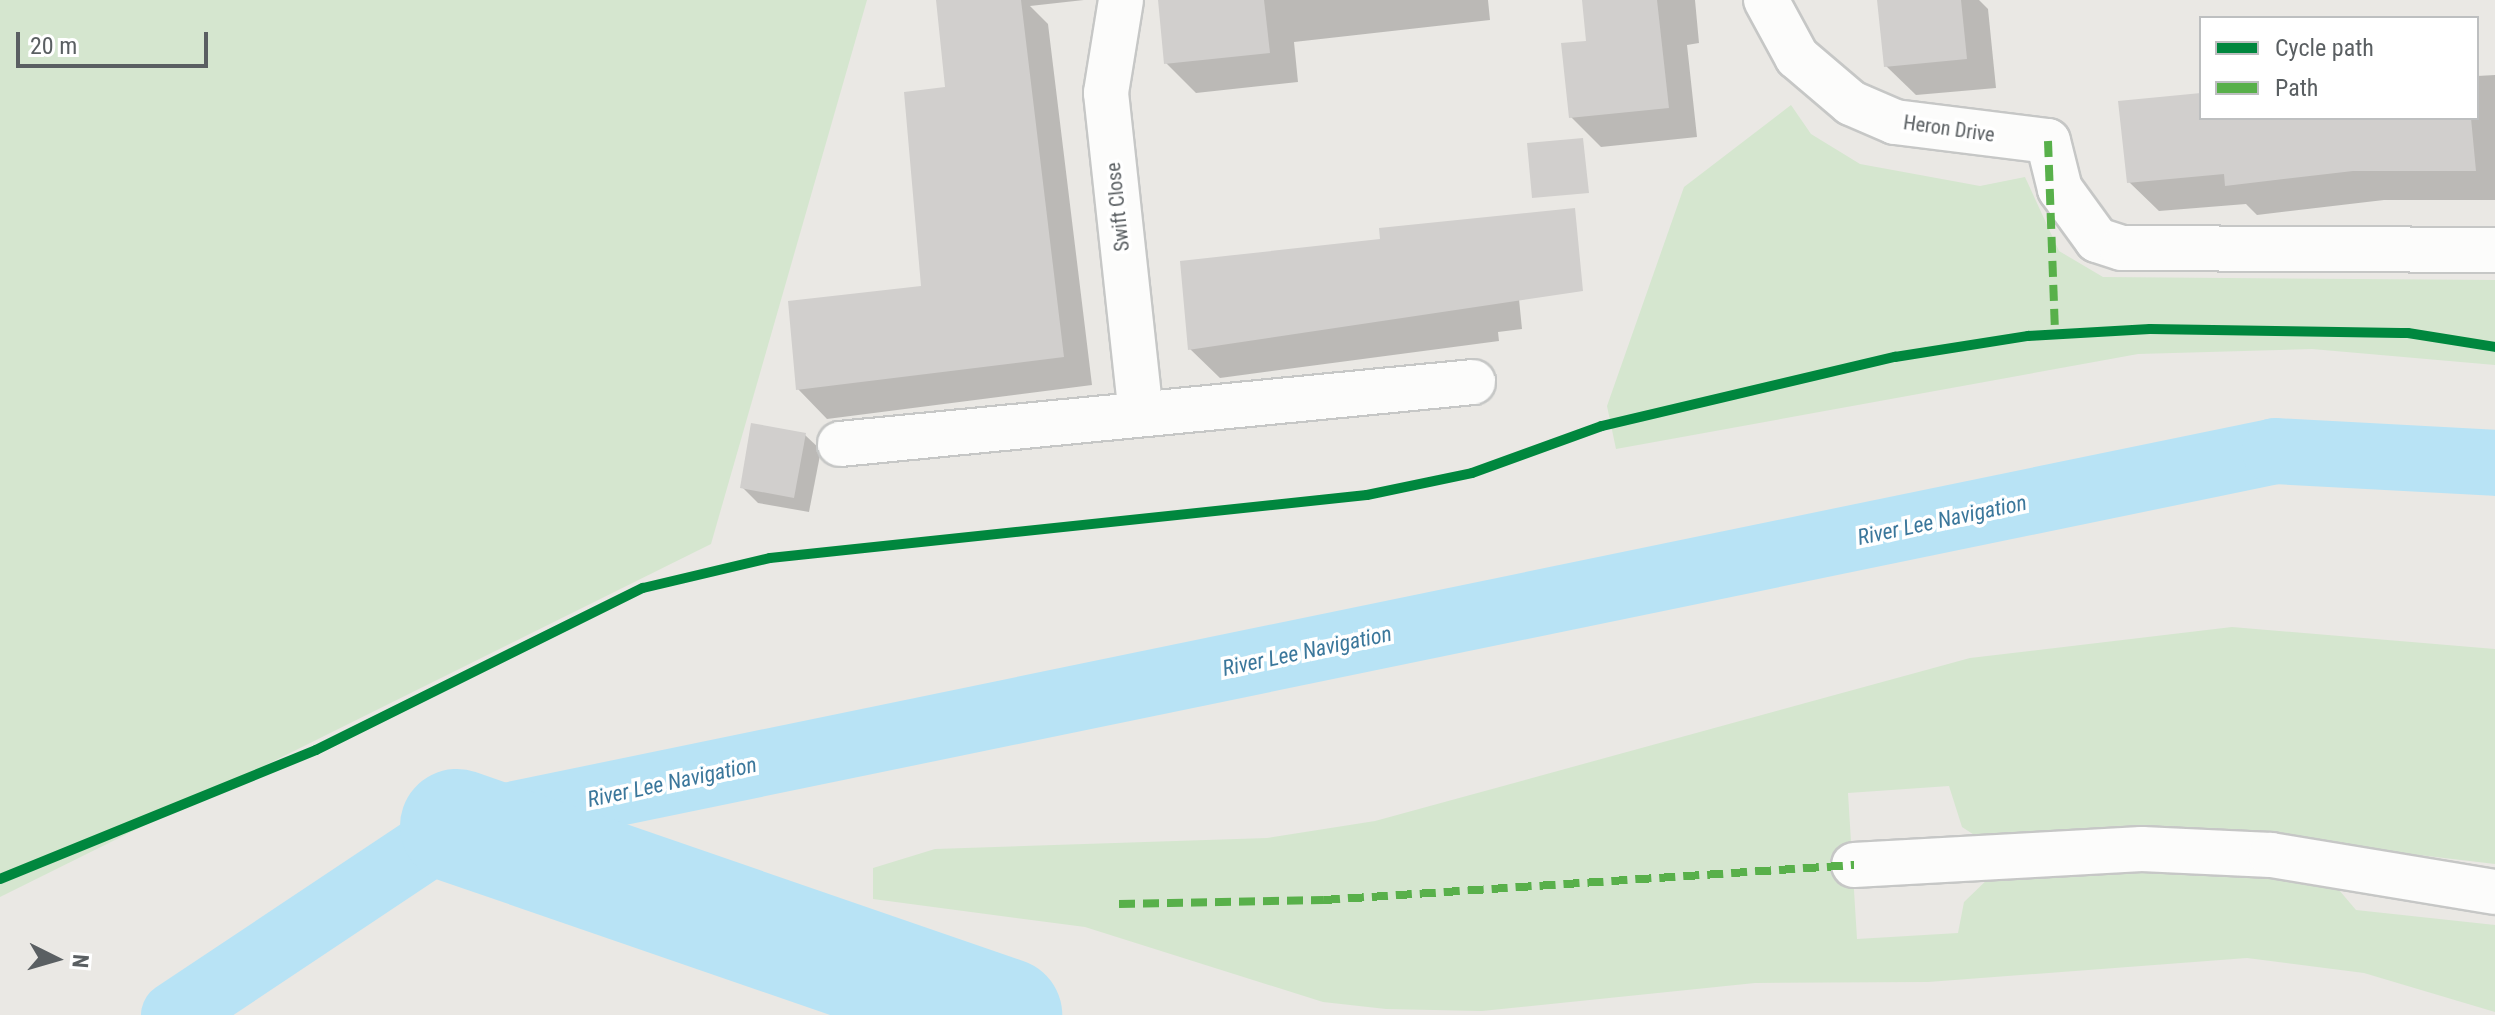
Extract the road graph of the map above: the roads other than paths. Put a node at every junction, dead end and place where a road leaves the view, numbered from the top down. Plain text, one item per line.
1 (1121, 0) edge
2 (1766, 0) edge
3 (2495, 250) edge
4 (1473, 382) dead end
5 (1141, 414) junction
6 (840, 444) dead end
7 (1854, 865) dead end
8 (2495, 892) edge

1 - 5 street, Swift Close
2 - 3 street, Heron Drive
4 - 5 street
5 - 6 street
7 - 8 street

